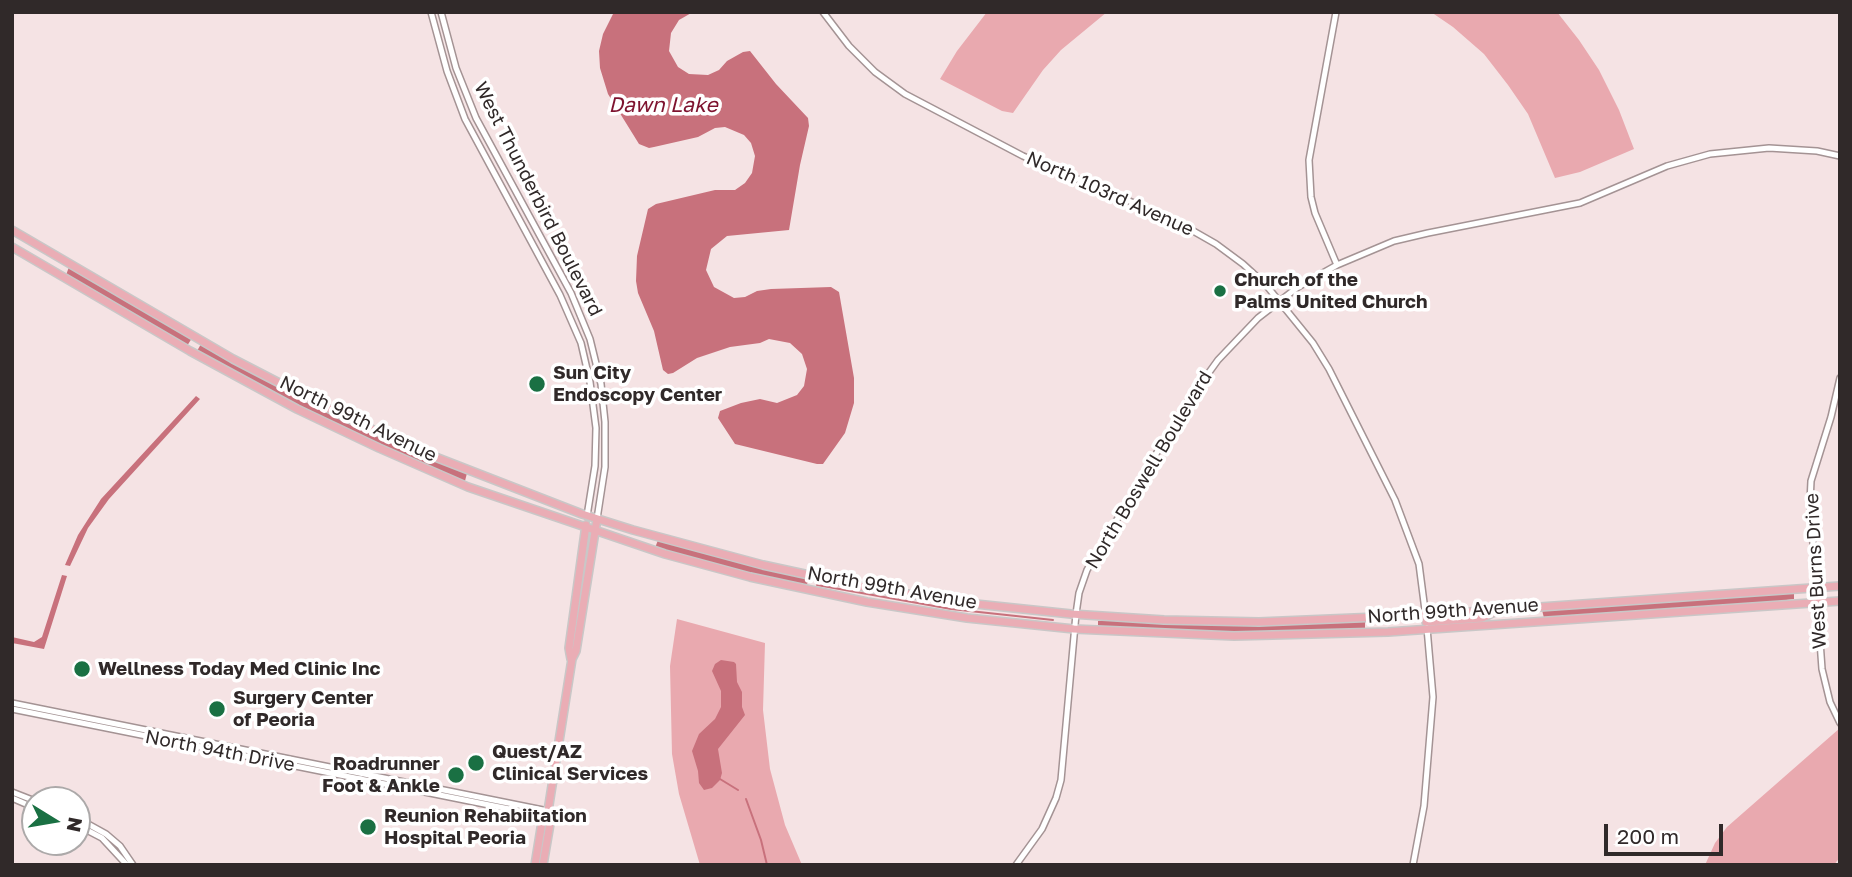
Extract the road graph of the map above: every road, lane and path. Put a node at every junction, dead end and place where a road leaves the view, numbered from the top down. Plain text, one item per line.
1 (431, 12) edge
2 (441, 12) edge
3 (823, 12) edge
4 (1336, 12) edge
5 (1840, 156) edge
6 (12, 230) edge
7 (12, 247) edge
8 (1337, 265) junction
9 (1280, 300) junction
10 (1840, 378) edge
11 (586, 522) junction
12 (596, 525) junction
13 (1840, 586) edge
14 (1816, 587) junction
15 (1840, 601) edge
16 (1817, 602) junction
17 (1536, 606) junction
18 (1076, 614) junction
19 (1537, 621) junction
20 (1426, 622) junction
21 (1074, 629) junction
22 (572, 659) junction
23 (12, 703) edge
24 (12, 709) edge
25 (1840, 723) edge
26 (123, 728) junction
27 (547, 815) junction
28 (91, 826) edge
29 (91, 832) edge
30 (536, 863) edge
31 (127, 865) edge
32 (133, 865) edge
33 (543, 865) edge
34 (1016, 865) edge
35 (1413, 865) edge

1 - 11 street, West Thunderbird Boulevard
2 - 12 street, West Thunderbird Boulevard
3 - 9 street, North 103rd Avenue
4 - 8 street
5 - 8 street, North Boswell Boulevard
6 - 11 main road, North 99th Avenue
7 - 11 main road, North 99th Avenue
8 - 9 street, North Boswell Boulevard
9 - 18 street, North Boswell Boulevard
9 - 20 street, North 103rd Avenue
10 - 14 street, West Burns Drive
11 - 12 main road, North 99th Avenue
11 - 12 main road, North 99th Avenue
11 - 22 main road
12 - 18 main road, North 99th Avenue
12 - 21 main road, North 99th Avenue
12 - 22 main road
13 - 14 main road, North 99th Avenue
14 - 16 street, West Burns Drive
14 - 17 main road, North 99th Avenue
15 - 16 main road, North 99th Avenue
16 - 19 main road, North 99th Avenue
16 - 25 street, West Burns Drive
17 - 19 main road
17 - 20 main road, North 99th Avenue
18 - 20 main road, North 99th Avenue
18 - 21 street, North Boswell Boulevard
19 - 20 main road, North 99th Avenue
20 - 21 main road, North 99th Avenue
20 - 35 street, North 103rd Avenue
21 - 34 street, North Boswell Boulevard
22 - 27 main road
23 - 26 street, North 94th Drive
24 - 26 street, North 94th Drive
26 - 27 street, North 94th Drive
27 - 30 main road
27 - 33 main road
28 - 32 street
29 - 31 street

